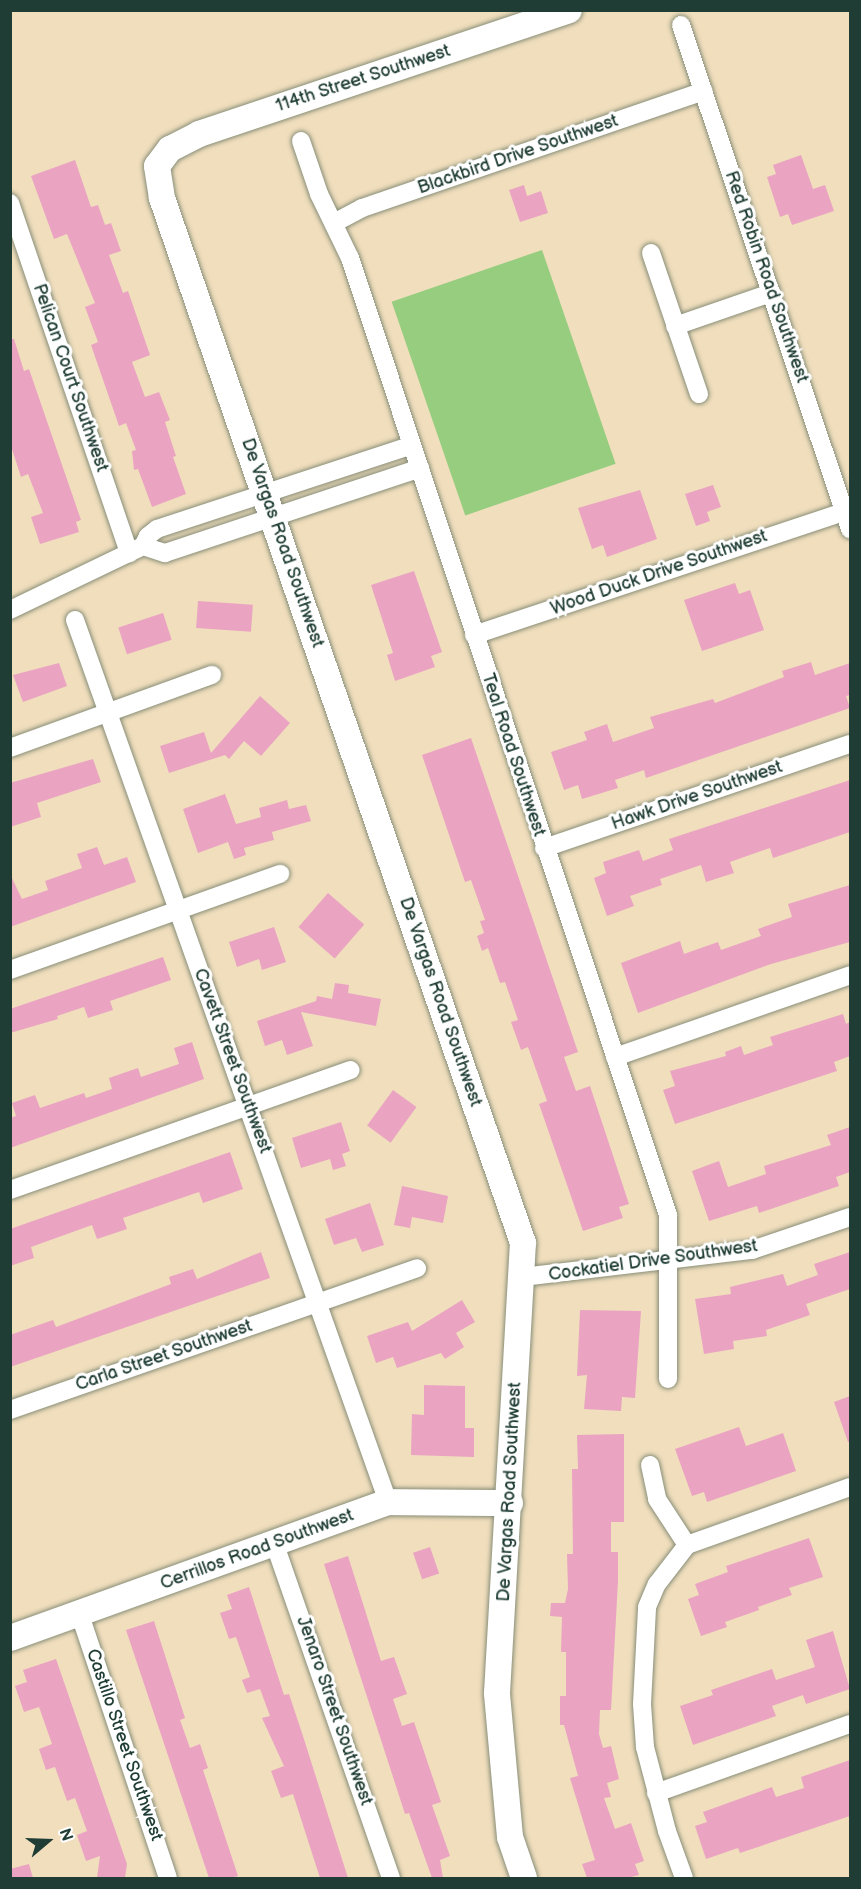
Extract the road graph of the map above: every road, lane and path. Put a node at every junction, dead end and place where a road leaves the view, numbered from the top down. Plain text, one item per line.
1 (569, 10) edge
2 (681, 25) dead end
3 (703, 91) junction
4 (301, 141) dead end
5 (160, 156) joint
6 (10, 203) edge
7 (334, 223) junction
8 (651, 253) dead end
9 (771, 292) junction
10 (675, 326) junction
11 (699, 394) dead end
12 (412, 445) junction
13 (420, 468) junction
14 (265, 494) junction
15 (844, 512) junction
16 (273, 518) junction
17 (850, 529) edge
18 (136, 550) junction
19 (10, 610) edge
20 (75, 620) dead end
21 (474, 635) junction
22 (212, 675) dead end
23 (108, 714) junction
24 (850, 744) edge
25 (10, 748) edge
26 (544, 848) junction
27 (280, 874) dead end
28 (179, 912) junction
29 (10, 970) edge
30 (850, 975) edge
31 (615, 1057) junction
32 (350, 1070) dead end
33 (249, 1107) junction
34 (10, 1190) edge
35 (850, 1217) edge
36 (670, 1260) junction
37 (417, 1268) dead end
38 (522, 1277) junction
39 (318, 1303) junction
40 (668, 1379) dead end
41 (10, 1410) edge
42 (650, 1465) dead end
43 (850, 1487) edge
44 (388, 1502) junction
45 (510, 1503) junction
46 (275, 1545) junction
47 (687, 1545) junction
48 (79, 1612) junction
49 (10, 1638) edge
50 (850, 1724) edge
51 (656, 1793) junction
52 (168, 1878) edge
53 (391, 1878) edge
54 (524, 1878) edge
55 (684, 1878) edge

1 - 5 street, 114th Street Southwest
2 - 3 street, Red Robin Road Southwest
3 - 7 street, Blackbird Drive Southwest
3 - 9 street, Red Robin Road Southwest
4 - 7 street, Teal Road Southwest
5 - 14 street, De Vargas Road Southwest
6 - 18 street, Pelican Court Southwest
7 - 12 street, Teal Road Southwest
8 - 10 street
9 - 10 street
9 - 15 street, Red Robin Road Southwest
10 - 11 street
12 - 13 street, Teal Road Southwest
12 - 14 street
13 - 16 street
13 - 21 street, Teal Road Southwest
14 - 16 street, De Vargas Road Southwest
14 - 18 street
15 - 17 street, Red Robin Road Southwest
15 - 21 street, Wood Duck Drive Southwest
16 - 18 street
16 - 38 street, De Vargas Road Southwest
18 - 19 street
20 - 23 street, Cavett Street Southwest
21 - 26 street, Teal Road Southwest
22 - 23 street
23 - 25 street
23 - 28 street, Cavett Street Southwest
24 - 26 street, Hawk Drive Southwest
26 - 31 street, Teal Road Southwest
27 - 28 street
28 - 29 street
28 - 33 street, Cavett Street Southwest
30 - 31 street
31 - 36 street, Teal Road Southwest
32 - 33 street
33 - 34 street
33 - 39 street, Cavett Street Southwest
35 - 36 street, Cockatiel Drive Southwest
36 - 38 street, Cockatiel Drive Southwest
36 - 40 street, Teal Road Southwest
37 - 39 street, Carla Street Southwest
38 - 45 street, De Vargas Road Southwest
39 - 41 street, Carla Street Southwest
39 - 44 street, Cavett Street Southwest
42 - 47 street
43 - 47 street
44 - 45 street, Cerrillos Road Southwest
44 - 46 street, Cerrillos Road Southwest
45 - 54 street, De Vargas Road Southwest
46 - 48 street, Cerrillos Road Southwest
46 - 53 street, Jenaro Street Southwest
47 - 51 street
48 - 49 street, Cerrillos Road Southwest
48 - 52 street, Castillo Street Southwest
50 - 51 street
51 - 55 street

